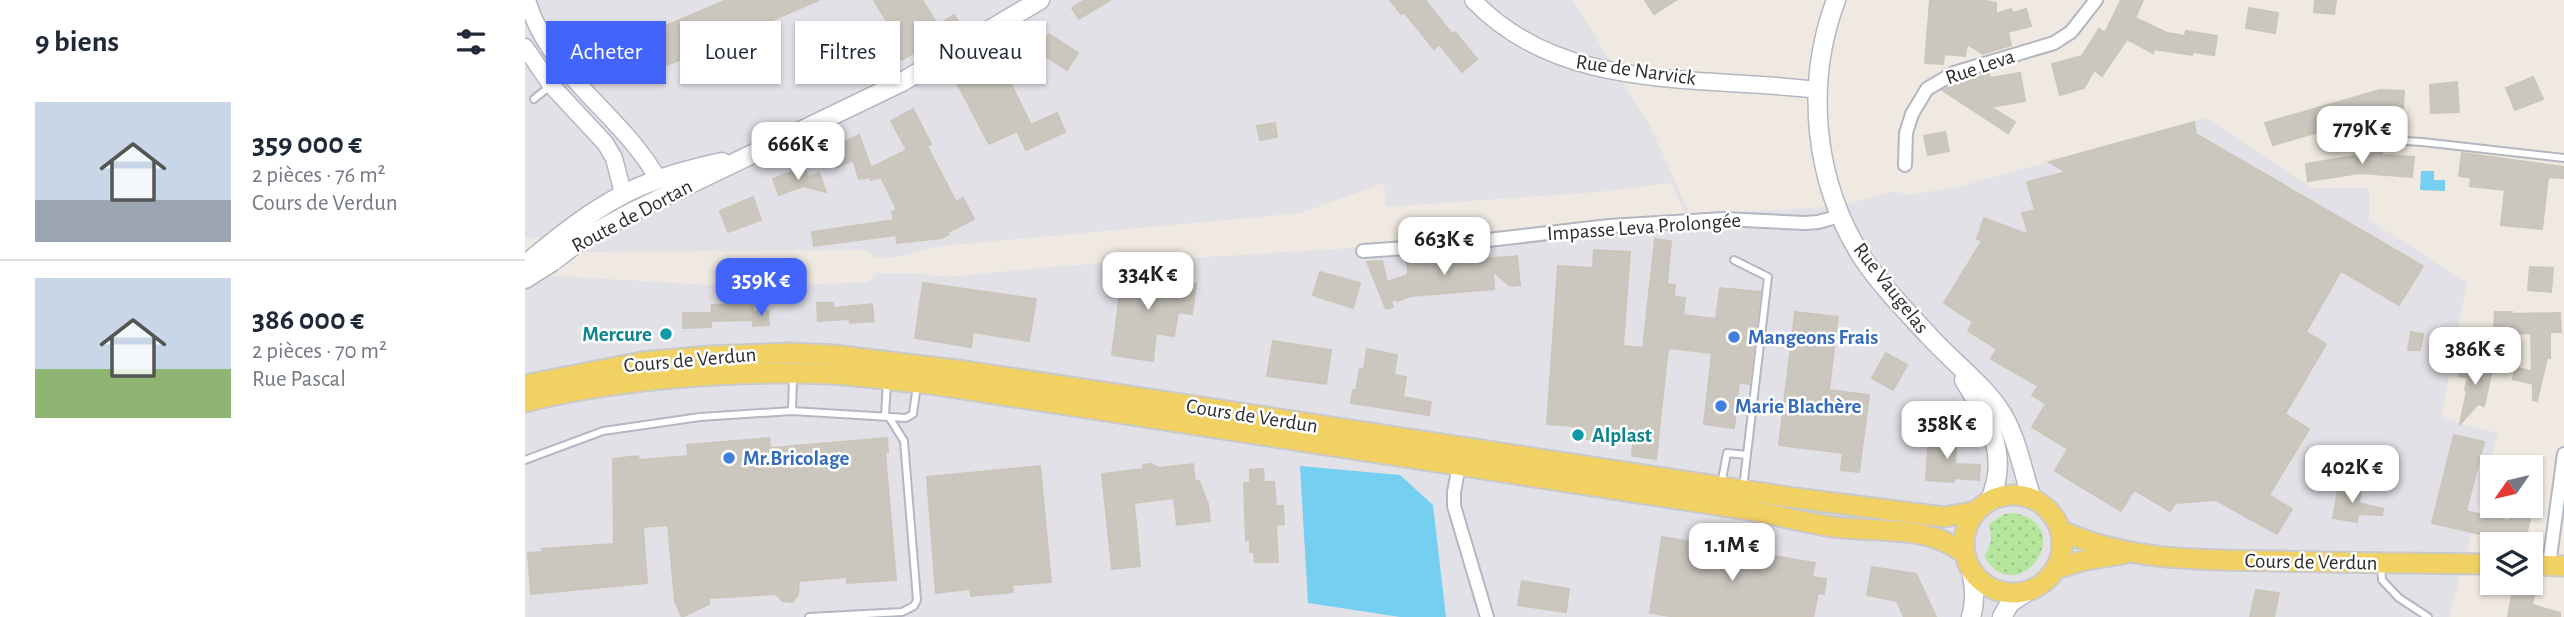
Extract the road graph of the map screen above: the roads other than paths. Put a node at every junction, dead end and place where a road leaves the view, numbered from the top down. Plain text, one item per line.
1 (527, 0) edge
2 (1041, 0) edge
3 (1472, 0) edge
4 (1836, 0) edge
5 (2096, 0) edge
6 (530, 17) edge
7 (525, 47) edge
8 (551, 85) junction
9 (1818, 90) junction
10 (534, 99) dead end
11 (598, 107) junction
12 (2374, 139) dead end
13 (742, 158) junction
14 (2564, 158) edge
15 (1905, 165) dead end
16 (658, 179) junction
17 (623, 193) junction
18 (1840, 216) junction
19 (581, 240) junction
20 (1363, 251) dead end
21 (1734, 260) dead end
22 (525, 265) edge
23 (525, 279) edge
24 (1955, 365) junction
25 (948, 369) junction
26 (972, 372) junction
27 (793, 374) junction
28 (887, 380) junction
29 (923, 384) junction
30 (525, 385) edge
31 (1117, 395) junction
32 (1032, 399) junction
33 (525, 402) edge
34 (792, 411) junction
35 (887, 416) junction
36 (2564, 454) edge
37 (1748, 455) junction
38 (525, 460) edge
39 (1459, 466) junction
40 (1721, 487) junction
41 (1742, 490) junction
42 (2032, 499) junction
43 (1983, 506) junction
44 (2060, 530) junction
45 (2130, 553) junction
46 (1968, 561) junction
47 (2381, 563) junction
48 (2480, 564) edge
49 (2548, 565) edge
50 (2056, 569) junction
51 (2028, 591) junction
52 (809, 617) edge
53 (1487, 617) edge
54 (1971, 617) edge
55 (2002, 617) edge
56 (2428, 617) edge

1 - 6 street
2 - 13 main road, Route de Dortan
3 - 9 street, Rue de Narvick
4 - 9 main road, Rue Vaugelas
5 - 15 street, Rue Leva
6 - 11 street
7 - 8 street
8 - 10 lane
8 - 11 street
8 - 17 street
9 - 18 main road, Rue Vaugelas
11 - 16 street
12 - 14 lane
13 - 16 main road, Route de Dortan
13 - 19 main road, Route de Dortan
16 - 17 main road, Route de Dortan
16 - 19 main road
17 - 22 main road, Route de Dortan
18 - 20 street, Impasse Leva Prolongée
18 - 24 main road, Rue Vaugelas
19 - 23 main road, Route de Dortan
21 - 37 lane
24 - 42 main road, Rue Vaugelas
24 - 43 main road, Rue Vaugelas
25 - 26 main road, Cours de Verdun
25 - 27 main road
25 - 30 main road, Cours de Verdun
26 - 29 main road
26 - 31 main road, Cours de Verdun
27 - 28 main road, Cours de Verdun
27 - 33 main road, Cours de Verdun
27 - 34 lane
28 - 29 main road, Cours de Verdun
28 - 35 lane
29 - 32 main road, Cours de Verdun
29 - 35 lane
31 - 32 main road
31 - 40 main road, Cours de Verdun
32 - 39 main road, Cours de Verdun
34 - 35 lane
34 - 38 lane
35 - 52 lane
36 - 49 street
37 - 40 lane
37 - 41 lane
39 - 46 main road, Cours de Verdun
39 - 53 street
40 - 41 main road, Cours de Verdun
41 - 43 main road, Cours de Verdun
42 - 43 main road
42 - 44 main road
43 - 46 main road
44 - 45 main road, Cours de Verdun
44 - 50 main road
45 - 47 main road, Cours de Verdun
45 - 50 main road, Cours de Verdun
46 - 51 main road
46 - 54 main road
47 - 48 main road, Cours de Verdun
47 - 56 lane
50 - 51 main road
51 - 55 main road

